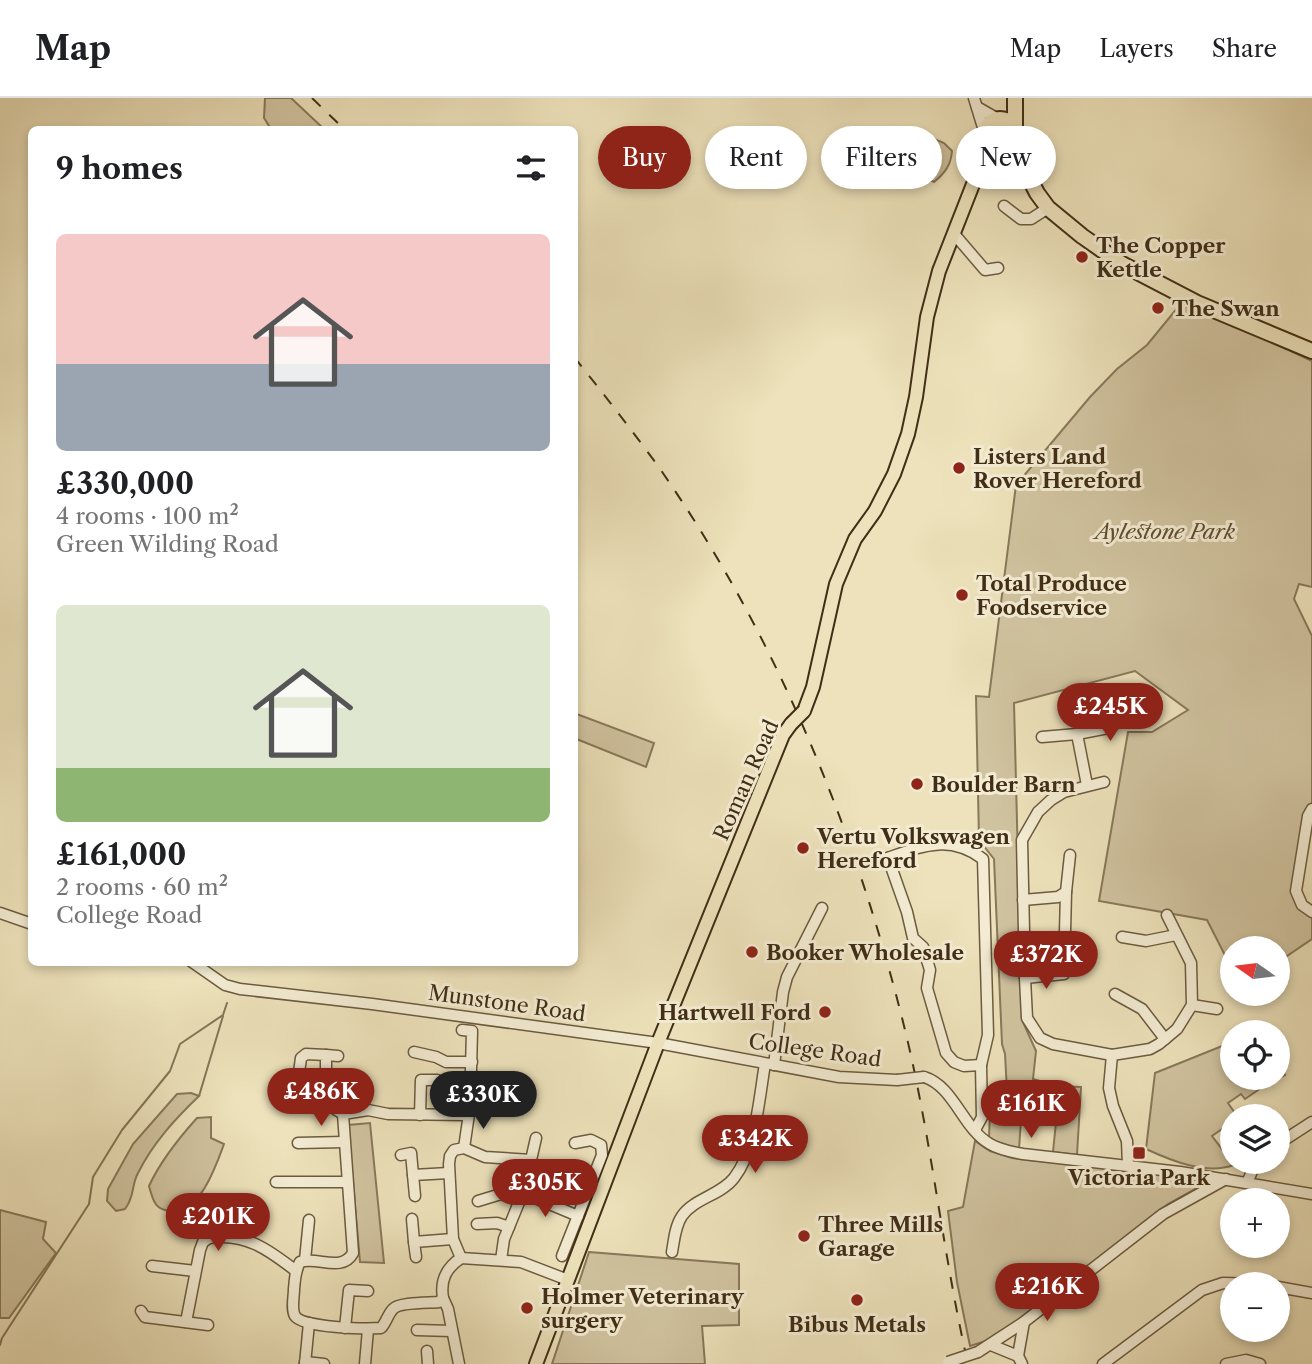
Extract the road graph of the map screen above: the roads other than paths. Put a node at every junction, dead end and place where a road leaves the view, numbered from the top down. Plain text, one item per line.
1 (1013, 98) edge
2 (975, 102) edge
3 (998, 119) junction
4 (982, 126) edge
5 (988, 126) edge
6 (1012, 126) edge
7 (1015, 126) edge
8 (972, 189) edge
9 (1037, 189) edge
10 (1004, 206) dead end
11 (1048, 208) junction
12 (955, 235) junction
13 (998, 268) dead end
14 (1312, 351) edge
15 (1130, 715) dead end
16 (1077, 734) junction
17 (1042, 737) dead end
18 (1104, 782) dead end
19 (1087, 785) junction
20 (1312, 809) edge
21 (1070, 855) dead end
22 (888, 858) junction
23 (872, 863) dead end
24 (1066, 892) junction
25 (1023, 900) junction
26 (822, 908) dead end
27 (1312, 912) edge
28 (0, 913) edge
29 (1167, 915) dead end
30 (28, 923) edge
31 (1176, 935) junction
32 (1122, 937) dead end
33 (198, 966) edge
34 (1025, 978) junction
35 (1115, 994) dead end
36 (1192, 1006) junction
37 (1217, 1009) dead end
38 (472, 1030) dead end
39 (1165, 1039) junction
40 (657, 1043) junction
41 (414, 1052) dead end
42 (326, 1055) junction
43 (1112, 1055) junction
44 (338, 1056) dead end
45 (471, 1062) junction
46 (770, 1065) junction
47 (981, 1065) junction
48 (298, 1080) dead end
49 (471, 1083) junction
50 (469, 1111) junction
51 (343, 1114) junction
52 (421, 1115) junction
53 (1312, 1122) edge
54 (975, 1130) junction
55 (1290, 1136) edge
56 (536, 1138) dead end
57 (344, 1142) junction
58 (298, 1143) dead end
59 (575, 1143) dead end
60 (464, 1148) junction
61 (401, 1155) dead end
62 (531, 1160) junction
63 (1128, 1165) junction
64 (449, 1173) junction
65 (1251, 1174) edge
66 (413, 1175) junction
67 (1227, 1179) junction
68 (276, 1182) dead end
69 (347, 1182) junction
70 (1248, 1183) junction
71 (1312, 1194) edge
72 (415, 1196) dead end
73 (521, 1197) junction
74 (478, 1201) dead end
75 (578, 1216) junction
76 (412, 1219) dead end
77 (309, 1220) dead end
78 (477, 1224) dead end
79 (509, 1227) junction
80 (453, 1239) junction
81 (414, 1241) junction
82 (672, 1252) dead end
83 (562, 1256) dead end
84 (416, 1257) dead end
85 (461, 1258) junction
86 (305, 1260) junction
87 (501, 1260) junction
88 (152, 1266) dead end
89 (296, 1270) junction
90 (194, 1271) junction
91 (568, 1280) junction
92 (1220, 1284) edge
93 (1290, 1289) edge
94 (368, 1291) dead end
95 (1312, 1293) edge
96 (443, 1298) junction
97 (141, 1311) dead end
98 (186, 1322) junction
99 (1024, 1322) junction
100 (309, 1323) junction
101 (208, 1325) dead end
102 (345, 1328) junction
103 (368, 1329) junction
104 (417, 1330) dead end
105 (452, 1331) junction
106 (991, 1345) junction
107 (427, 1351) dead end
108 (1020, 1360) edge
109 (305, 1363) edge
110 (945, 1363) edge
111 (324, 1364) edge
112 (365, 1364) edge
113 (428, 1364) edge
114 (459, 1364) edge
115 (536, 1364) edge
116 (1102, 1364) edge
117 (1226, 1364) edge
118 (1260, 1364) edge

1 - 3 highway
1 - 7 highway
2 - 3 street
2 - 4 street
3 - 5 highway
3 - 6 highway
8 - 12 main road, Roman Road
9 - 11 highway
10 - 11 street
11 - 14 highway
12 - 13 street
12 - 40 main road, Roman Road, bridge
15 - 16 street
16 - 17 street
16 - 19 street
18 - 19 street
19 - 25 street
20 - 27 street
21 - 24 street
22 - 23 street
22 - 47 street
22 - 47 street
24 - 25 street
24 - 34 street
25 - 34 street
26 - 46 street
28 - 30 street
29 - 31 street
31 - 32 street
31 - 36 street
33 - 40 street, Munstone Road
34 - 43 street
35 - 39 street
36 - 37 street
36 - 39 street
38 - 45 street
39 - 43 street
40 - 46 street, College Road
40 - 91 main road, Roman Road
41 - 45 street
42 - 44 street
42 - 48 street
42 - 51 street
43 - 63 street
45 - 49 street
46 - 54 street, College Road, bridge
46 - 82 street
47 - 54 street
49 - 50 street
49 - 52 street
50 - 52 street
50 - 60 street
51 - 52 street
51 - 57 street
53 - 55 street
54 - 63 street, College Road
56 - 62 street
57 - 58 street
57 - 69 street
59 - 75 street
60 - 62 street
60 - 64 street
61 - 66 street
62 - 73 street
63 - 67 street, College Road
64 - 66 street
64 - 80 street
65 - 70 street
66 - 72 street
67 - 70 street, College Road
67 - 99 street
68 - 69 street
69 - 86 street
70 - 71 street, College Road
73 - 74 street
73 - 75 street
73 - 79 street
75 - 83 street
76 - 81 street
77 - 86 street
78 - 79 street
79 - 87 street
80 - 81 street
80 - 85 street
81 - 84 street
85 - 87 street
85 - 96 street
86 - 89 street
87 - 91 street
88 - 90 street
89 - 90 street
89 - 100 street
90 - 98 street
91 - 115 main road, Roman Road
92 - 116 street
93 - 95 street
94 - 102 street
96 - 103 street
96 - 105 street
97 - 98 street
98 - 101 street
99 - 106 street
99 - 108 street
100 - 102 street
100 - 109 street
102 - 103 street
103 - 112 street
104 - 105 street
105 - 114 street
106 - 108 street
106 - 110 street, bridge
107 - 113 street
109 - 111 street
117 - 118 street

